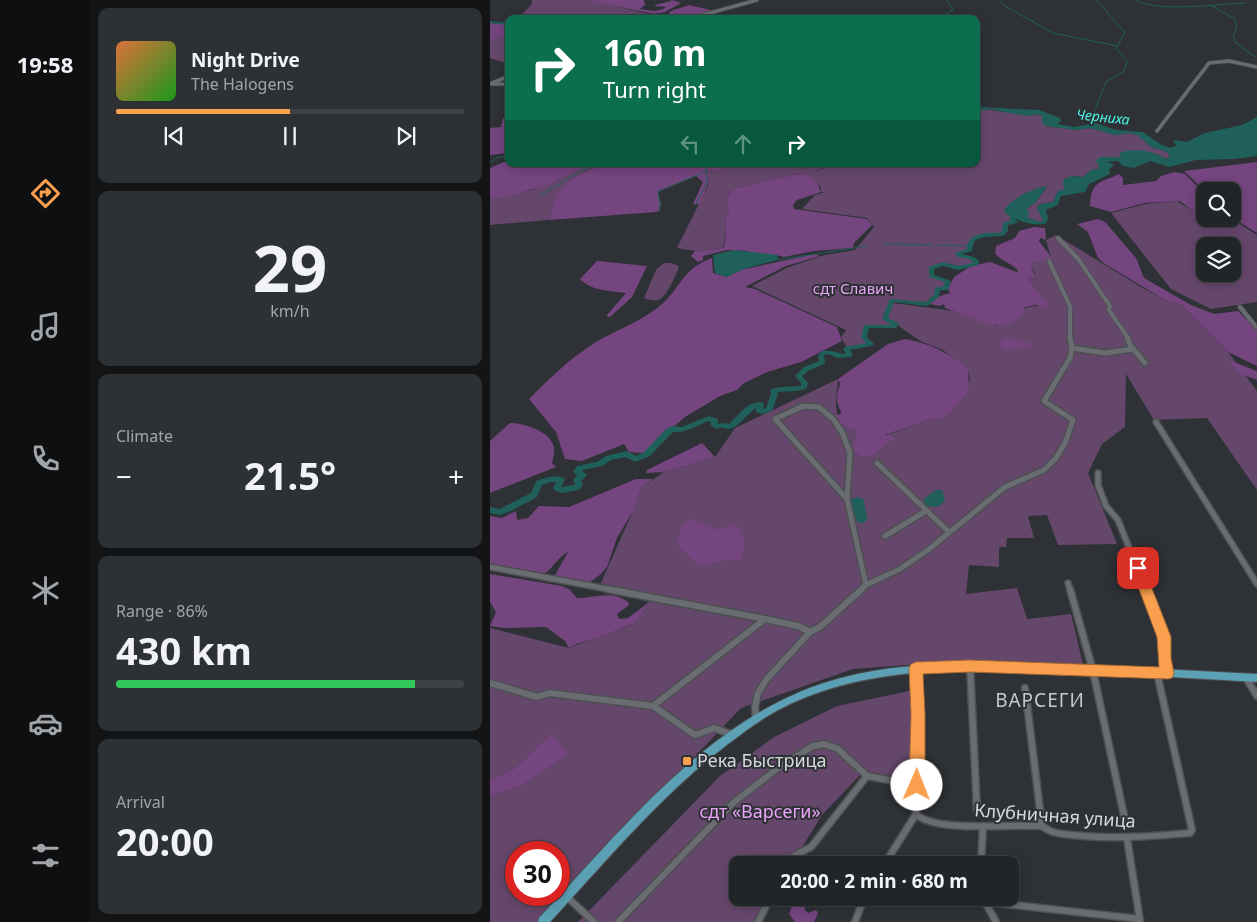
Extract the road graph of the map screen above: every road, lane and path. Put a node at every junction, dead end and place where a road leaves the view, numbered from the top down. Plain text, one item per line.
1 (756, 0) edge
2 (702, 15) edge
3 (1257, 67) edge
4 (505, 78) edge
5 (490, 84) edge
6 (505, 84) edge
7 (1156, 131) dead end
8 (1058, 238) dead end
9 (1049, 261) dead end
10 (1240, 307) dead end
11 (1257, 328) edge
12 (1072, 348) junction
13 (1133, 349) junction
14 (1145, 363) dead end
15 (1156, 422) dead end
16 (877, 463) dead end
17 (1098, 473) dead end
18 (847, 499) junction
19 (926, 511) junction
20 (949, 532) junction
21 (885, 536) dead end
22 (490, 566) edge
23 (1068, 583) dead end
24 (1257, 584) edge
25 (866, 585) junction
26 (765, 619) junction
27 (810, 632) junction
28 (970, 666) junction
29 (916, 668) junction
30 (1093, 670) junction
31 (1157, 673) junction
32 (1168, 673) junction
33 (1246, 678) junction
34 (1257, 678) edge
35 (490, 683) edge
36 (1025, 688) dead end
37 (1257, 696) edge
38 (653, 706) junction
39 (756, 720) junction
40 (733, 735) junction
41 (867, 776) junction
42 (917, 785) junction
43 (977, 810) dead end
44 (916, 814) junction
45 (1125, 820) dead end
46 (983, 826) junction
47 (1042, 826) junction
48 (1127, 838) junction
49 (794, 856) edge
50 (890, 856) edge
51 (981, 856) edge
52 (570, 894) edge
53 (570, 900) edge
54 (1019, 904) edge
55 (558, 906) edge
56 (766, 906) edge
57 (861, 906) edge
58 (987, 906) edge
59 (1140, 920) edge
60 (543, 922) edge
61 (594, 922) edge
62 (618, 922) edge
63 (758, 922) edge
64 (855, 922) edge
65 (996, 922) edge

1 - 2 street
3 - 7 street
4 - 5 street
5 - 6 street
8 - 13 street
9 - 12 street
10 - 11 street
12 - 13 street
12 - 20 street
13 - 14 street
15 - 24 street
16 - 19 street
17 - 32 street
18 - 18 street
18 - 25 street
19 - 20 street
19 - 21 street
20 - 25 street
22 - 26 street
23 - 30 street
25 - 27 street
26 - 27 street
26 - 38 street
27 - 39 street
28 - 29 main road
28 - 30 main road
28 - 43 street
29 - 39 main road
29 - 42 street
30 - 31 main road
30 - 45 street
31 - 32 main road
31 - 48 street, Клубничная улица
32 - 33 main road
33 - 34 main road
33 - 37 street
35 - 38 street
36 - 47 street
38 - 40 street
39 - 40 main road
40 - 52 main road
41 - 42 street
41 - 49 street
41 - 62 street
42 - 44 street
44 - 46 street, Клубничная улица
44 - 50 street
46 - 47 street, Клубничная улица
46 - 51 street
47 - 48 street, Клубничная улица
48 - 59 street
53 - 61 street
54 - 59 street
55 - 60 main road
56 - 63 street
57 - 64 street
58 - 65 street

